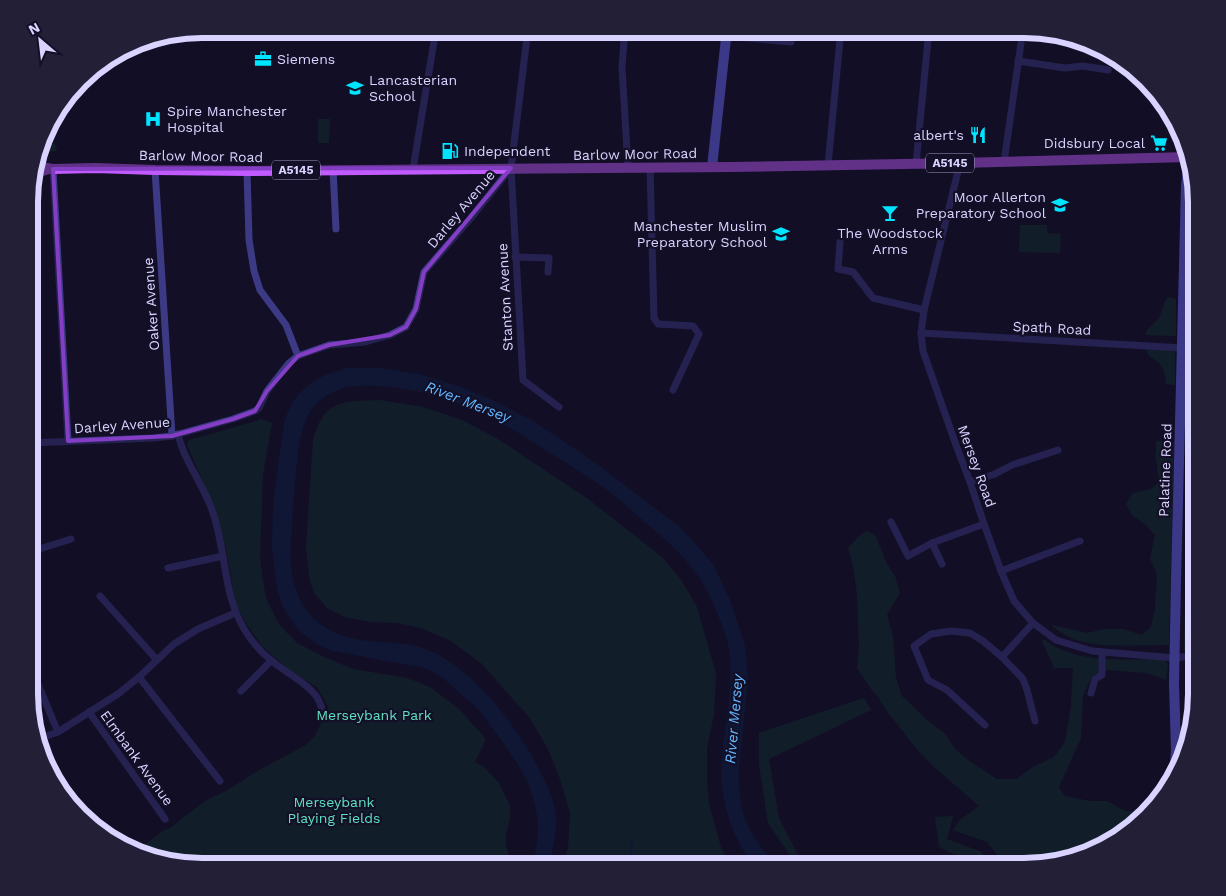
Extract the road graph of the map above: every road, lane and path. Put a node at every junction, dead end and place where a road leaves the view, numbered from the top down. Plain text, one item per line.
1 (435, 38) edge
2 (527, 38) edge
3 (624, 38) edge
4 (726, 38) edge
5 (765, 38) edge
6 (840, 38) edge
7 (928, 38) edge
8 (1022, 38) edge
9 (791, 42) dead end
10 (1018, 61) junction
11 (1108, 70) dead end
12 (1183, 158) edge
13 (1004, 162) junction
14 (960, 163) junction
15 (916, 164) junction
16 (828, 165) junction
17 (42, 167) edge
18 (712, 167) junction
19 (53, 168) junction
20 (511, 168) junction
21 (628, 168) junction
22 (650, 168) junction
23 (413, 169) junction
24 (155, 170) junction
25 (333, 170) junction
26 (247, 171) junction
27 (41, 172) edge
28 (1187, 179) edge
29 (336, 229) dead end
30 (840, 242) dead end
31 (515, 258) junction
32 (548, 272) dead end
33 (924, 310) junction
34 (921, 334) junction
35 (1183, 348) junction
36 (298, 356) junction
37 (673, 390) dead end
38 (559, 407) dead end
39 (175, 435) junction
40 (68, 442) junction
41 (38, 443) edge
42 (1058, 450) dead end
43 (970, 482) junction
44 (891, 522) dead end
45 (984, 524) junction
46 (71, 539) dead end
47 (1080, 541) dead end
48 (932, 543) junction
49 (38, 549) edge
50 (223, 556) junction
51 (942, 564) dead end
52 (168, 568) dead end
53 (1001, 571) junction
54 (100, 596) dead end
55 (235, 613) junction
56 (1033, 623) junction
57 (1102, 652) junction
58 (1002, 657) junction
59 (1188, 657) edge
60 (1175, 658) junction
61 (156, 660) junction
62 (271, 661) junction
63 (139, 677) junction
64 (38, 683) edge
65 (241, 691) dead end
66 (1091, 693) dead end
67 (89, 712) junction
68 (320, 715) dead end
69 (1035, 721) dead end
70 (985, 725) dead end
71 (58, 732) junction
72 (43, 737) edge
73 (1175, 758) edge
74 (220, 780) dead end
75 (165, 819) dead end

1 - 23 street
2 - 20 street, Stanton Avenue
3 - 21 street
4 - 18 main road
5 - 9 street
6 - 16 street
7 - 15 street
8 - 10 street
10 - 11 street
10 - 13 street
12 - 13 main road, Barlow Moor Road / A5145
13 - 14 main road, Barlow Moor Road / A5145
14 - 15 main road, Barlow Moor Road / A5145
14 - 33 street, Mersey Road
15 - 16 main road, Barlow Moor Road / A5145
16 - 18 main road, Barlow Moor Road / A5145
17 - 19 main road, Barlow Moor Road / A5145
18 - 22 main road, Barlow Moor Road / A5145
19 - 24 main road, Barlow Moor Road / A5145
19 - 27 main road, Barlow Moor Road / A5145
19 - 40 street
20 - 21 main road, Barlow Moor Road / A5145
20 - 23 main road, Barlow Moor Road / A5145
20 - 31 street, Stanton Avenue
20 - 36 street, Darley Avenue
21 - 22 main road, Barlow Moor Road / A5145
22 - 37 street
23 - 25 main road, Barlow Moor Road / A5145
24 - 26 main road, Barlow Moor Road / A5145
24 - 39 street, Oaker Avenue
25 - 26 main road, Barlow Moor Road / A5145
25 - 29 street
26 - 36 street
28 - 35 main road, Palatine Road
30 - 33 street
31 - 32 street
31 - 38 street, Stanton Avenue
33 - 34 street, Mersey Road
34 - 35 street, Spath Road
34 - 43 street, Mersey Road
35 - 60 main road, Palatine Road
36 - 39 street, Darley Avenue
39 - 40 street, Darley Avenue
39 - 50 street, Oaker Avenue
40 - 41 street, Darley Avenue
42 - 43 street
43 - 45 street, Mersey Road
44 - 48 street
45 - 48 street
45 - 53 street, Mersey Road
46 - 49 street
47 - 53 street
48 - 51 street
50 - 52 street
50 - 55 street, Oaker Avenue
53 - 56 street, Mersey Road
54 - 61 street
55 - 61 street
55 - 62 street, Oaker Avenue
56 - 57 street, Mersey Road
56 - 58 street
57 - 60 street, Mersey Road
57 - 66 street
58 - 69 street
58 - 70 street
59 - 60 street, Mersey Road
60 - 73 main road, Palatine Road
61 - 63 street
62 - 65 street
62 - 68 street, Oaker Avenue
63 - 67 street
63 - 74 street
64 - 71 street
67 - 71 street
67 - 75 street, Elmbank Avenue
71 - 72 street

